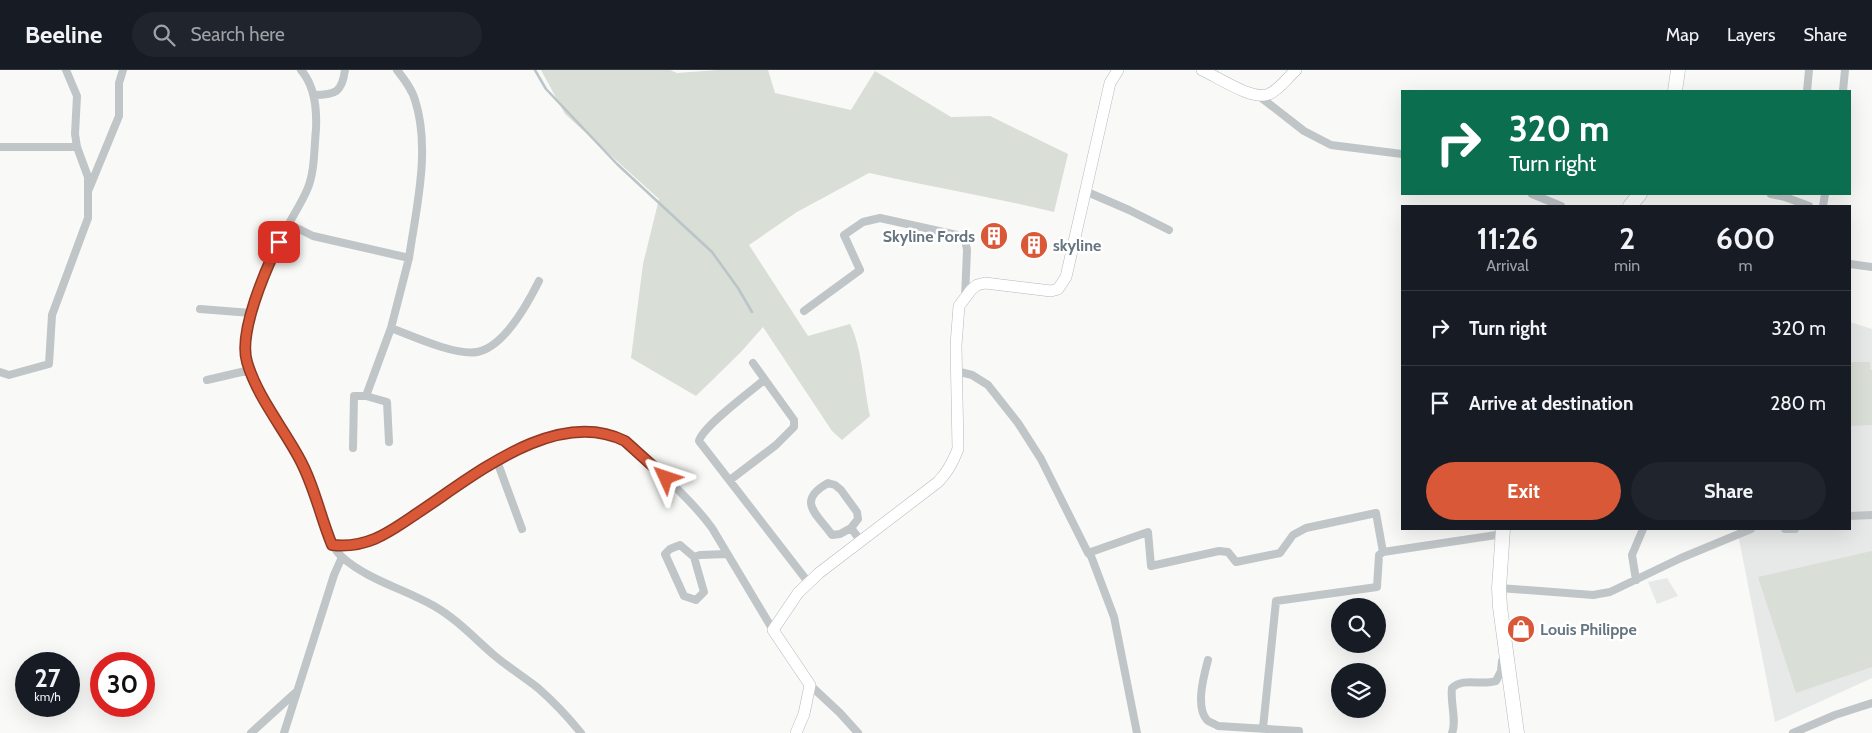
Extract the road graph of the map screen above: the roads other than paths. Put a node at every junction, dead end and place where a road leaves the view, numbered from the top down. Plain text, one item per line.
1 (66, 70) edge
2 (123, 70) edge
3 (301, 70) edge
4 (345, 70) edge
5 (397, 70) edge
6 (1118, 70) edge
7 (1202, 70) edge
8 (1296, 70) edge
9 (1678, 70) edge
10 (1809, 70) edge
11 (1845, 70) edge
12 (1675, 90) edge
13 (1807, 90) edge
14 (1843, 90) edge
15 (314, 96) junction
16 (1259, 96) junction
17 (0, 147) edge
18 (77, 147) junction
19 (1401, 154) edge
20 (88, 192) junction
21 (1085, 192) junction
22 (1534, 195) edge
23 (1639, 195) edge
24 (1778, 195) edge
25 (1559, 205) edge
26 (1631, 205) edge
27 (1807, 205) edge
28 (288, 224) junction
29 (1169, 230) dead end
30 (409, 258) junction
31 (1851, 264) edge
32 (1872, 267) edge
33 (539, 281) dead end
34 (965, 298) junction
35 (200, 309) dead end
36 (252, 312) junction
37 (804, 312) dead end
38 (391, 328) junction
39 (753, 363) dead end
40 (250, 370) junction
41 (956, 371) junction
42 (0, 372) edge
43 (207, 380) dead end
44 (764, 380) junction
45 (366, 396) junction
46 (389, 442) dead end
47 (353, 448) dead end
48 (497, 461) junction
49 (730, 480) junction
50 (1872, 515) edge
51 (1851, 516) edge
52 (851, 528) junction
53 (522, 529) dead end
54 (1644, 530) edge
55 (1749, 530) edge
56 (1503, 532) edge
57 (860, 540) junction
58 (332, 545) junction
59 (1088, 552) junction
60 (1383, 552) junction
61 (728, 554) junction
62 (342, 557) junction
63 (694, 557) junction
64 (1636, 580) junction
65 (808, 582) junction
66 (1499, 588) junction
67 (773, 630) junction
68 (1503, 637) junction
69 (1208, 660) dead end
70 (810, 685) junction
71 (296, 691) junction
72 (1872, 702) edge
73 (1263, 728) junction
74 (252, 733) edge
75 (284, 733) edge
76 (581, 733) edge
77 (796, 733) edge
78 (858, 733) edge
79 (1137, 733) edge
80 (1299, 733) edge
81 (1452, 733) edge
82 (1517, 733) edge
83 (1795, 733) edge

1 - 18 street
2 - 20 street
3 - 15 street
4 - 15 street
5 - 30 street
6 - 21 main road
7 - 16 main road
8 - 16 main road
9 - 12 highway
10 - 13 street
11 - 14 street
15 - 28 street
16 - 19 street
17 - 18 street
18 - 20 street
20 - 42 street
21 - 29 street
21 - 34 main road
22 - 25 street
23 - 26 highway
24 - 27 street
28 - 30 street
28 - 36 street
30 - 38 street
31 - 32 street
33 - 38 street
34 - 37 street
34 - 41 main road
35 - 36 street
36 - 40 street
38 - 45 street
39 - 44 street
40 - 43 street
40 - 58 street
41 - 57 main road
41 - 59 street
44 - 49 street
44 - 49 street
45 - 46 street
45 - 47 street
48 - 53 street
48 - 58 street
48 - 61 street
49 - 65 street
50 - 51 street
52 - 52 street
52 - 57 street
54 - 64 street
55 - 64 street
56 - 60 street
56 - 66 highway
57 - 65 main road
58 - 62 street
59 - 60 street
59 - 79 street
60 - 73 street
61 - 63 street
61 - 67 street
62 - 71 street
62 - 76 street
63 - 63 street
64 - 66 street
65 - 67 main road
66 - 68 highway
67 - 70 main road
68 - 81 street
68 - 82 highway
69 - 73 street
70 - 77 main road
70 - 78 street
71 - 74 street
71 - 75 street
72 - 83 street
73 - 80 street

